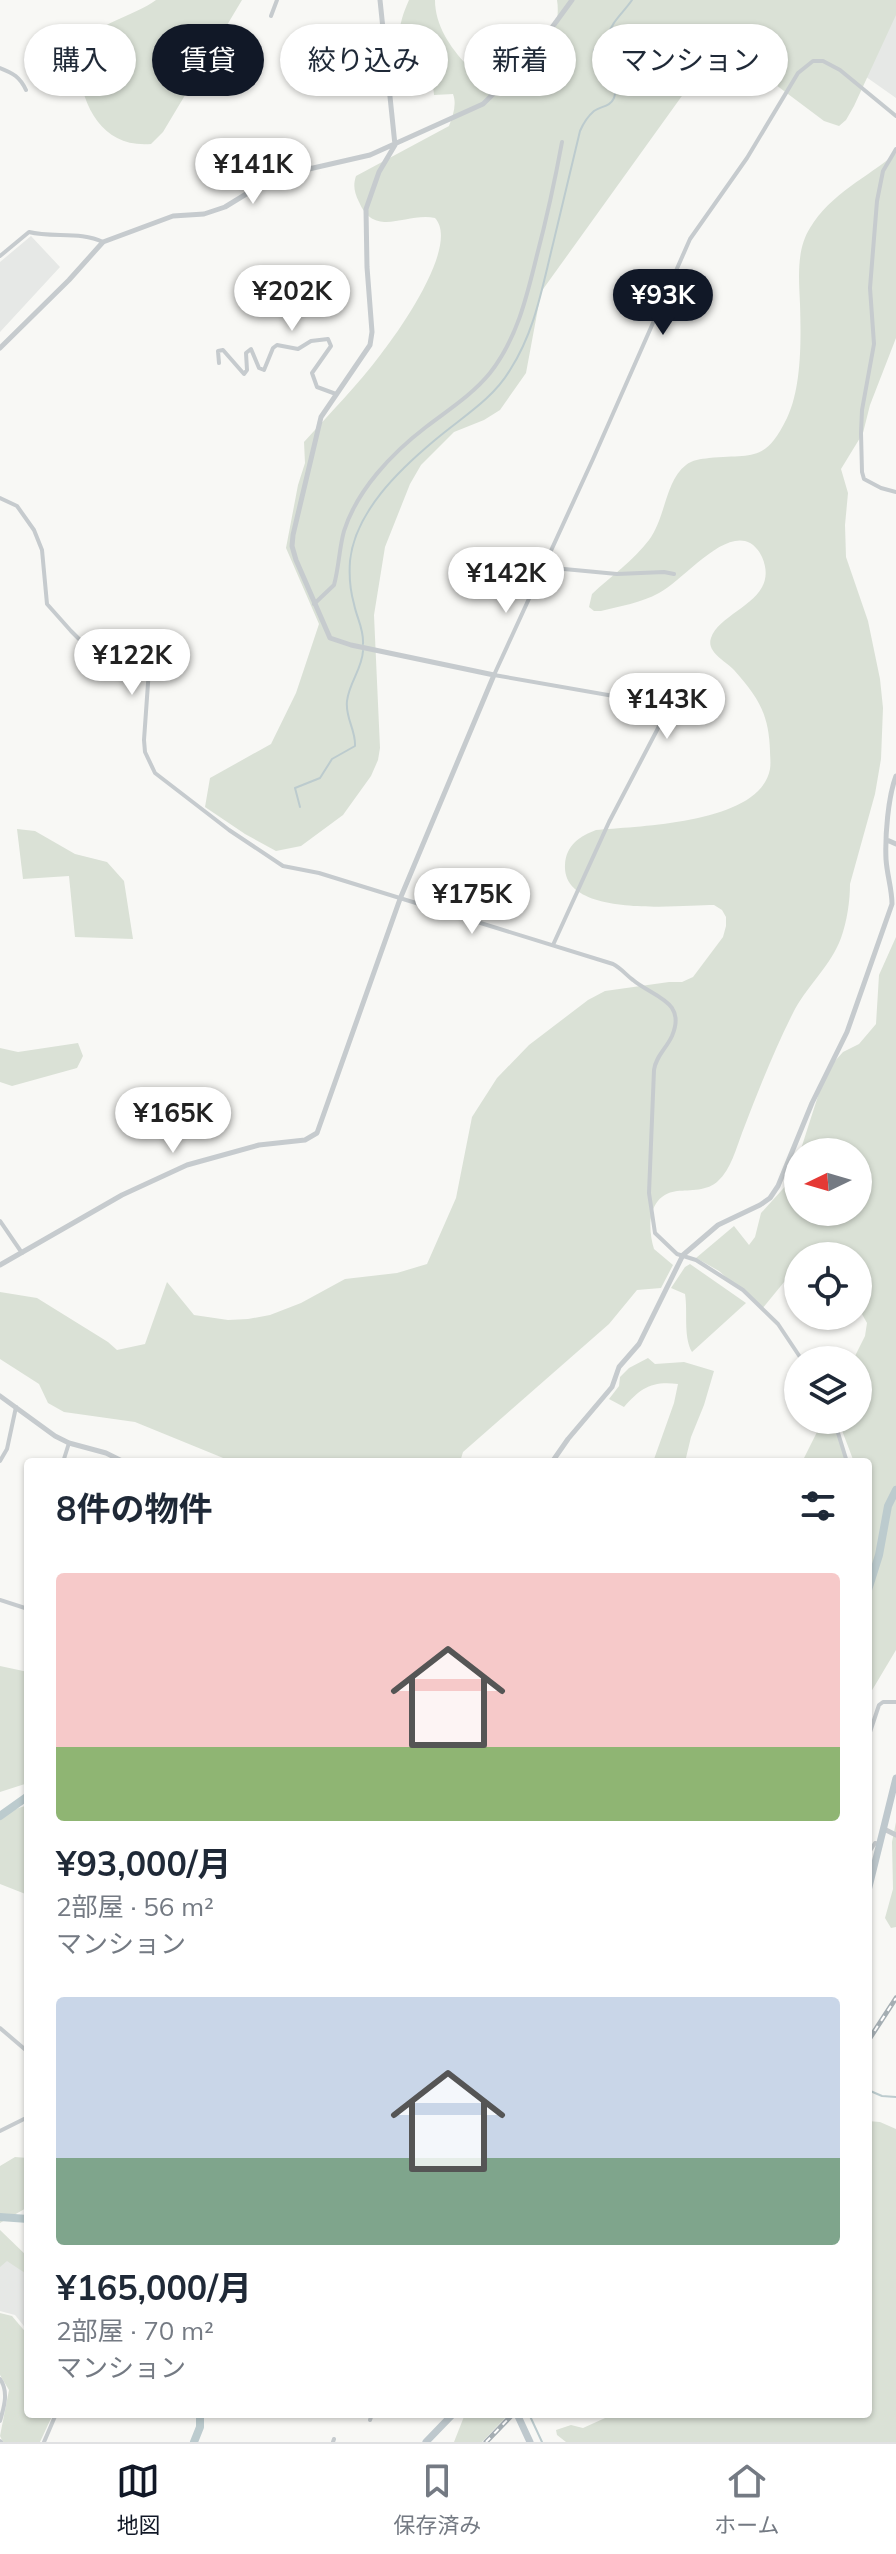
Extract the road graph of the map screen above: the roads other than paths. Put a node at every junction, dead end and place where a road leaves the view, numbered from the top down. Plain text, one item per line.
1 (277, 0) edge
2 (380, 0) edge
3 (572, 0) edge
4 (271, 16) dead end
5 (0, 68) edge
6 (24, 86) edge
7 (896, 116) edge
8 (562, 142) dead end
9 (395, 145) junction
10 (896, 149) edge
11 (103, 242) junction
12 (0, 256) edge
13 (0, 348) edge
14 (219, 363) dead end
15 (336, 394) junction
16 (896, 492) edge
17 (0, 498) edge
18 (543, 567) junction
19 (674, 574) dead end
20 (314, 604) junction
21 (494, 675) junction
22 (896, 776) edge
23 (887, 840) junction
24 (896, 844) edge
25 (400, 899) junction
26 (552, 946) junction
27 (0, 1221) edge
28 (22, 1253) junction
29 (683, 1255) junction
30 (0, 1265) edge
31 (793, 1346) edge
32 (0, 1396) edge
33 (16, 1407) junction
34 (840, 1434) edge
35 (69, 1443) junction
36 (64, 1458) edge
37 (116, 1458) edge
38 (555, 1458) edge
39 (845, 1458) edge
40 (0, 1461) edge
41 (0, 1600) edge
42 (24, 1608) edge
43 (896, 1702) edge
44 (872, 1726) edge
45 (896, 1778) edge
46 (884, 1829) junction
47 (896, 1835) edge
48 (880, 1844) junction
49 (872, 1848) edge
50 (872, 1875) edge
51 (0, 2028) edge
52 (24, 2049) edge
53 (24, 2119) edge
54 (0, 2131) edge
55 (0, 2379) edge
56 (54, 2418) edge
57 (449, 2418) edge
58 (519, 2418) edge
59 (0, 2421) edge
60 (44, 2442) edge
61 (426, 2442) edge
62 (530, 2442) edge

1 - 4 street
2 - 9 street
3 - 9 street
5 - 6 street
7 - 18 street
8 - 20 street
9 - 11 street
9 - 15 street
10 - 16 street
11 - 12 street
11 - 13 street
14 - 15 street
15 - 20 street
17 - 25 street
18 - 19 street
18 - 21 street
20 - 21 street
21 - 25 street
21 - 26 street
22 - 23 street
23 - 24 street
23 - 29 street
25 - 26 street
25 - 28 street
26 - 29 street
27 - 28 street
28 - 30 street
29 - 31 street
29 - 38 street
32 - 33 street
33 - 35 street
33 - 40 street
34 - 39 street
35 - 36 street
35 - 37 street
41 - 42 street
43 - 44 street
45 - 46 highway
46 - 47 street
46 - 48 highway
48 - 49 street
48 - 50 highway
51 - 52 street
53 - 54 street
55 - 59 street
56 - 60 street
57 - 61 highway
58 - 62 highway

